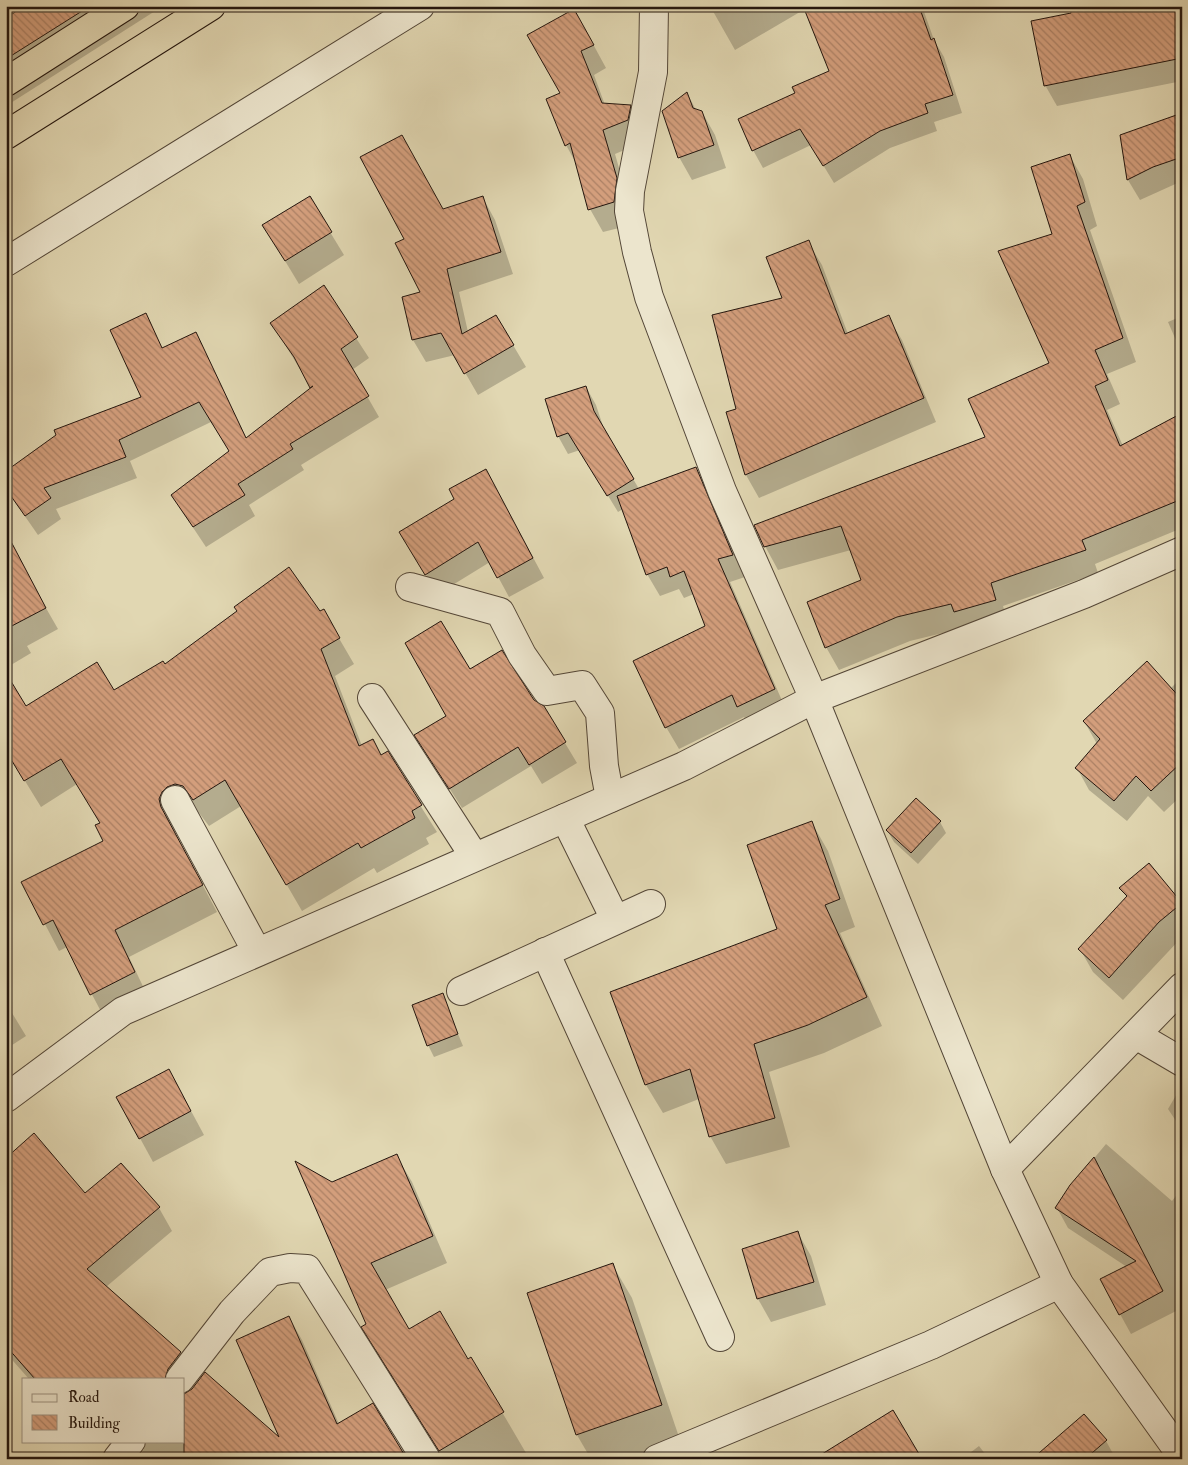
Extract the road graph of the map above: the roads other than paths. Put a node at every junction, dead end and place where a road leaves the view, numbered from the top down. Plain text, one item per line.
1 (126, 6) edge
2 (211, 6) edge
3 (420, 6) edge
4 (654, 6) edge
5 (6, 82) edge
6 (6, 135) edge
7 (6, 262) edge
8 (1182, 551) edge
9 (410, 587) dead end
10 (372, 698) dead end
11 (814, 699) junction
12 (610, 798) junction
13 (175, 800) dead end
14 (565, 818) junction
15 (474, 856) junction
16 (651, 904) dead end
17 (615, 919) junction
18 (256, 952) junction
19 (545, 952) junction
20 (1182, 987) edge
21 (461, 991) dead end
22 (1136, 1035) junction
23 (1182, 1062) edge
24 (6, 1098) edge
25 (1005, 1169) junction
26 (1059, 1284) junction
27 (720, 1337) dead end
28 (181, 1378) edge
29 (130, 1442) edge
30 (1178, 1456) edge
31 (117, 1459) edge
32 (426, 1459) edge
33 (657, 1459) edge

1 - 5 highway
2 - 6 highway
3 - 7 street
4 - 11 street
8 - 11 street
9 - 12 street
10 - 15 street
11 - 12 street
11 - 25 street
12 - 14 street
13 - 18 street
14 - 15 street
14 - 17 street
15 - 18 street
16 - 17 street
17 - 19 street
18 - 24 street
19 - 21 street
19 - 27 street
20 - 22 street
22 - 23 street
22 - 25 street
25 - 26 street
26 - 30 street
26 - 33 street
28 - 32 street
29 - 31 street

